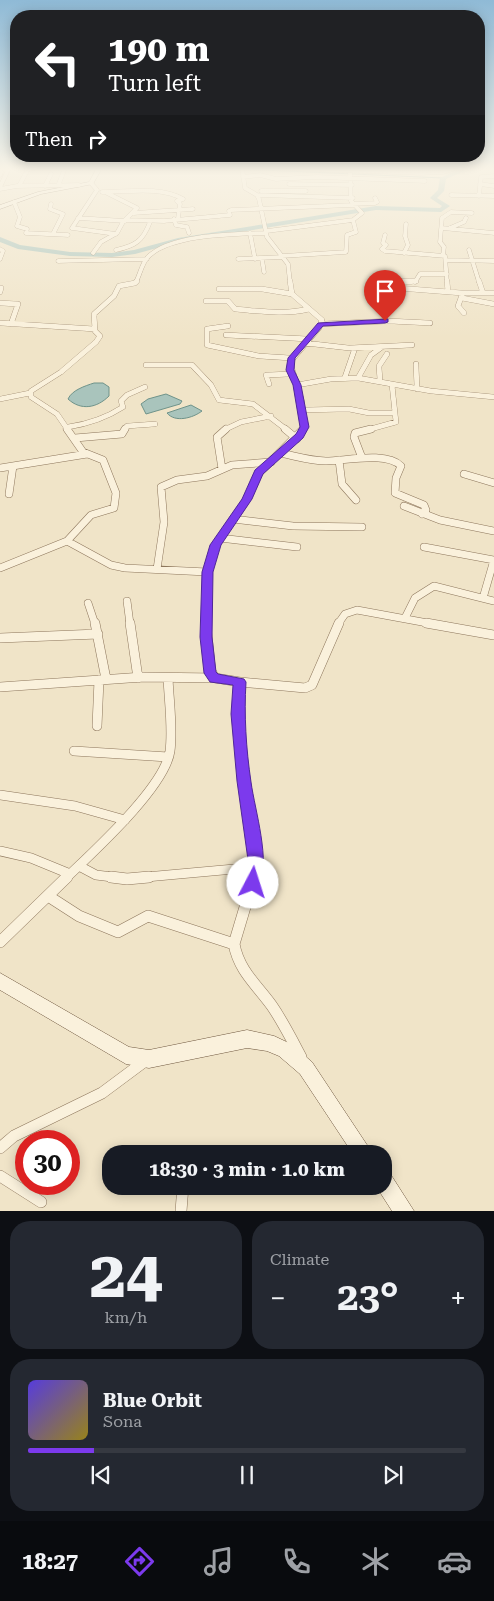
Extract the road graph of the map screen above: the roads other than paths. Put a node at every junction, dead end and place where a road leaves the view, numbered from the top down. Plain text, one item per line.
1 (406, 224) dead end
2 (17, 225) edge
3 (57, 225) edge
4 (75, 225) edge
5 (123, 225) edge
6 (149, 225) edge
7 (176, 225) edge
8 (265, 225) edge
9 (314, 225) edge
10 (354, 225) edge
11 (444, 225) edge
12 (456, 225) edge
13 (445, 228) junction
14 (266, 230) junction
15 (189, 233) dead end
16 (250, 233) junction
17 (494, 233) edge
18 (52, 234) junction
19 (116, 234) junction
20 (68, 235) dead end
21 (385, 235) dead end
22 (0, 249) edge
23 (116, 250) dead end
24 (469, 250) dead end
25 (93, 253) dead end
26 (404, 253) junction
27 (282, 256) junction
28 (444, 258) junction
29 (0, 259) edge
30 (147, 259) junction
31 (238, 259) dead end
32 (254, 259) junction
33 (262, 259) junction
34 (473, 261) junction
35 (494, 261) edge
36 (58, 262) dead end
37 (264, 272) dead end
38 (447, 274) junction
39 (385, 288) junction
40 (219, 289) dead end
41 (448, 292) junction
42 (483, 293) junction
43 (494, 293) edge
44 (292, 294) junction
45 (462, 296) junction
46 (206, 301) dead end
47 (0, 303) edge
48 (494, 304) edge
49 (374, 305) dead end
50 (309, 309) junction
51 (464, 313) dead end
52 (0, 323) edge
53 (430, 323) dead end
54 (11, 324) junction
55 (321, 324) junction
56 (228, 326) dead end
57 (95, 329) junction
58 (226, 335) dead end
59 (307, 341) junction
60 (412, 345) dead end
61 (382, 346) junction
62 (355, 348) junction
63 (387, 354) dead end
64 (292, 358) junction
65 (416, 364) dead end
66 (146, 366) dead end
67 (292, 374) junction
68 (345, 378) junction
69 (358, 378) junction
70 (380, 381) junction
71 (269, 384) dead end
72 (297, 385) junction
73 (392, 385) junction
74 (145, 387) dead end
75 (418, 389) junction
76 (30, 393) junction
77 (494, 397) edge
78 (0, 398) edge
79 (301, 410) junction
80 (395, 413) junction
81 (271, 416) junction
82 (155, 424) dead end
83 (68, 427) junction
84 (75, 438) junction
85 (296, 439) junction
86 (280, 453) junction
87 (87, 454) junction
88 (362, 458) junction
89 (339, 460) junction
90 (271, 462) junction
91 (13, 466) junction
92 (0, 468) edge
93 (222, 468) junction
94 (464, 474) dead end
95 (494, 483) edge
96 (9, 494) dead end
97 (356, 500) dead end
98 (404, 506) dead end
99 (422, 514) junction
100 (233, 519) junction
101 (362, 527) dead end
102 (494, 531) edge
103 (220, 538) junction
104 (67, 542) junction
105 (297, 547) dead end
106 (424, 547) dead end
107 (494, 560) edge
108 (0, 568) edge
109 (157, 569) junction
110 (207, 572) junction
111 (483, 598) junction
112 (127, 601) dead end
113 (494, 601) edge
114 (88, 604) dead end
115 (404, 618) junction
116 (98, 634) junction
117 (494, 635) edge
118 (0, 638) edge
119 (138, 678) junction
120 (168, 678) junction
121 (215, 678) junction
122 (102, 679) junction
123 (240, 682) junction
124 (0, 687) edge
125 (97, 726) dead end
126 (74, 751) dead end
127 (168, 758) junction
128 (0, 795) edge
129 (125, 820) junction
130 (0, 851) edge
131 (79, 866) junction
132 (257, 867) junction
133 (70, 874) junction
134 (48, 896) junction
135 (0, 942) edge
136 (234, 944) junction
137 (0, 981) edge
138 (149, 1058) junction
139 (306, 1068) junction
140 (358, 1145) edge
141 (0, 1148) edge
142 (0, 1176) edge
143 (392, 1194) edge
144 (183, 1195) edge
145 (41, 1202) dead end
146 (181, 1211) edge
147 (404, 1211) edge

1 - 26 street
2 - 18 street
3 - 18 street
4 - 19 street
5 - 19 street
6 - 23 street
7 - 15 street
8 - 14 street
9 - 14 street
10 - 27 street
11 - 13 street
12 - 13 street
13 - 17 street
13 - 28 street
14 - 16 street
14 - 27 street
16 - 30 street
16 - 32 street
18 - 20 street
19 - 25 street
21 - 26 street
22 - 29 street
24 - 34 street
26 - 28 street
27 - 33 street
27 - 44 street
28 - 34 street
28 - 38 street
30 - 36 street
30 - 57 street
31 - 32 street
32 - 33 street
33 - 37 street
34 - 35 street
34 - 42 street
38 - 39 street
38 - 41 street
39 - 41 street
39 - 49 street
40 - 44 street
41 - 45 street
42 - 43 street
42 - 45 street
44 - 50 street
45 - 48 street
45 - 51 street
46 - 50 street
47 - 54 street
50 - 55 street
52 - 54 street
53 - 55 street
54 - 57 street
55 - 59 street
56 - 64 street
57 - 76 street
58 - 59 street
59 - 62 street
59 - 64 street
60 - 61 street
61 - 62 street
61 - 69 street
62 - 68 street
63 - 70 street
64 - 67 street
65 - 75 street
66 - 81 street
67 - 71 street
67 - 72 street
68 - 69 street
68 - 72 street
69 - 70 street
70 - 73 street
72 - 79 street
73 - 75 street
73 - 80 street
74 - 83 street
75 - 77 street
76 - 78 street
76 - 83 street
79 - 80 street
79 - 85 street
80 - 88 street
81 - 85 street
81 - 93 street
82 - 84 street
83 - 84 street
84 - 87 street
85 - 86 street
86 - 89 street
86 - 90 street
87 - 91 street
87 - 104 street
88 - 89 street
88 - 99 street
89 - 97 street
90 - 93 street
90 - 100 street
91 - 92 street
91 - 96 street
93 - 109 street
94 - 95 street
98 - 99 street
99 - 102 street
100 - 101 street
100 - 103 street
103 - 105 street
103 - 110 street
104 - 108 street
104 - 109 street
106 - 107 street
107 - 111 street
109 - 110 street
110 - 121 street
111 - 113 street
111 - 115 street
112 - 119 street
114 - 116 street
115 - 117 street
115 - 123 street
116 - 118 street
116 - 122 street
119 - 120 street
119 - 122 street
120 - 121 street
120 - 127 street
121 - 123 street
122 - 124 street
122 - 125 street
123 - 132 street
126 - 127 street
127 - 129 street
128 - 129 street
129 - 131 street
130 - 133 street
131 - 132 street
131 - 133 street
132 - 136 street
133 - 134 street
134 - 135 street
134 - 136 street
136 - 139 street
137 - 138 street
138 - 139 street
138 - 141 street
139 - 140 street
142 - 145 street
143 - 147 street
144 - 146 street

